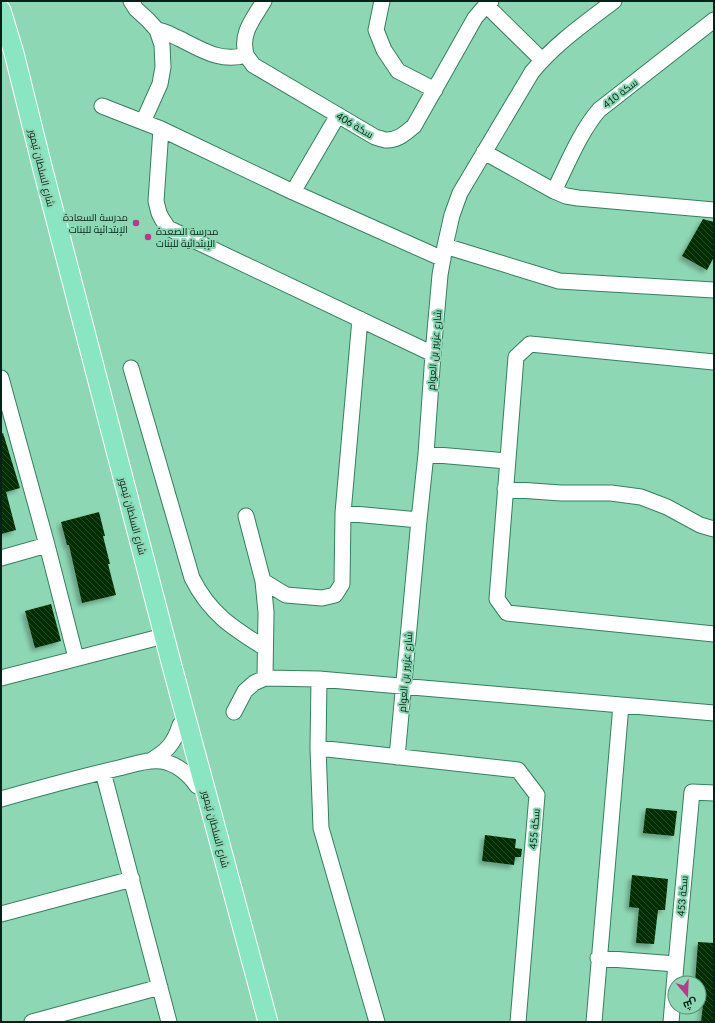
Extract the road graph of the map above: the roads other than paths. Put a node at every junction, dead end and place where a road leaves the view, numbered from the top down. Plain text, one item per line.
1 (131, 1) edge
2 (264, 1) edge
3 (382, 1) edge
4 (614, 1) edge
5 (488, 3) edge
6 (1, 10) edge
7 (714, 20) edge
8 (157, 30) junction
9 (1, 40) edge
10 (246, 55) junction
11 (542, 60) junction
12 (435, 90) junction
13 (102, 106) dead end
14 (338, 115) junction
15 (143, 122) junction
16 (161, 129) junction
17 (484, 152) junction
18 (554, 191) junction
19 (293, 192) junction
20 (714, 210) edge
21 (444, 253) junction
22 (714, 290) edge
23 (360, 319) junction
24 (433, 354) junction
25 (714, 362) edge
26 (131, 368) dead end
27 (1, 378) edge
28 (426, 454) junction
29 (508, 462) junction
30 (506, 489) junction
31 (342, 514) junction
32 (246, 516) dead end
33 (418, 520) junction
34 (714, 530) edge
35 (47, 545) junction
36 (1, 558) edge
37 (263, 581) junction
38 (714, 634) edge
39 (156, 638) junction
40 (266, 648) junction
41 (76, 658) junction
42 (1, 678) edge
43 (265, 678) junction
44 (319, 679) junction
45 (404, 686) junction
46 (621, 705) junction
47 (234, 712) dead end
48 (714, 713) edge
49 (180, 726) junction
50 (318, 748) junction
51 (397, 757) junction
52 (150, 761) junction
53 (103, 772) junction
54 (197, 786) junction
55 (714, 793) edge
56 (1, 799) edge
57 (132, 879) junction
58 (1, 914) edge
59 (598, 958) junction
60 (676, 964) junction
61 (160, 987) junction
62 (55, 1019) edge
63 (32, 1022) edge
64 (169, 1022) edge
65 (260, 1022) edge
66 (268, 1022) edge
67 (377, 1022) edge
68 (518, 1022) edge
69 (594, 1022) edge
70 (671, 1022) edge

1 - 8 street
2 - 10 street
3 - 12 street
4 - 11 street, شارع عزبير بن العوام
5 - 11 street
5 - 12 street, سكة 406
6 - 66 main road, شارع السلطان تيمور
7 - 18 street, سكة 410
8 - 10 street
8 - 15 street
9 - 39 main road, شارع السلطان تيمور
10 - 14 street, سكة 406
11 - 17 street, شارع عزبير بن العوام
12 - 14 street, سكة 406
13 - 15 street
14 - 19 street
15 - 16 street
16 - 19 street
16 - 23 street
17 - 18 street
17 - 21 street, شارع عزبير بن العوام
18 - 20 street
19 - 21 street
21 - 22 street
21 - 24 street, شارع عزبير بن العوام
23 - 24 street
23 - 31 street
24 - 28 street, شارع عزبير بن العوام
25 - 29 street
26 - 40 street
27 - 35 street
28 - 29 street
28 - 33 street, شارع عزبير بن العوام
29 - 30 street
30 - 34 street
30 - 38 street
31 - 33 street
31 - 37 street
32 - 37 street
33 - 45 street, شارع عزبير بن العوام
35 - 36 street
35 - 41 street
37 - 40 street
39 - 41 street
39 - 49 main road, شارع السلطان تيمور
40 - 43 street
41 - 42 street
43 - 44 street
43 - 47 street
44 - 45 street
44 - 50 street
45 - 46 street
45 - 51 street, شارع عزبير بن العوام
46 - 48 street
46 - 59 street
49 - 52 street
49 - 54 main road, شارع السلطان تيمور
50 - 51 street, سكة 455
50 - 67 street
51 - 68 street, سكة 455
52 - 53 street
52 - 54 street
53 - 56 street
53 - 57 street
54 - 65 main road, شارع السلطان تيمور
55 - 60 street, سكة 453
57 - 58 street
57 - 61 street
59 - 60 street
59 - 69 street
60 - 70 street, سكة 453
61 - 62 street
61 - 64 street
62 - 63 street

